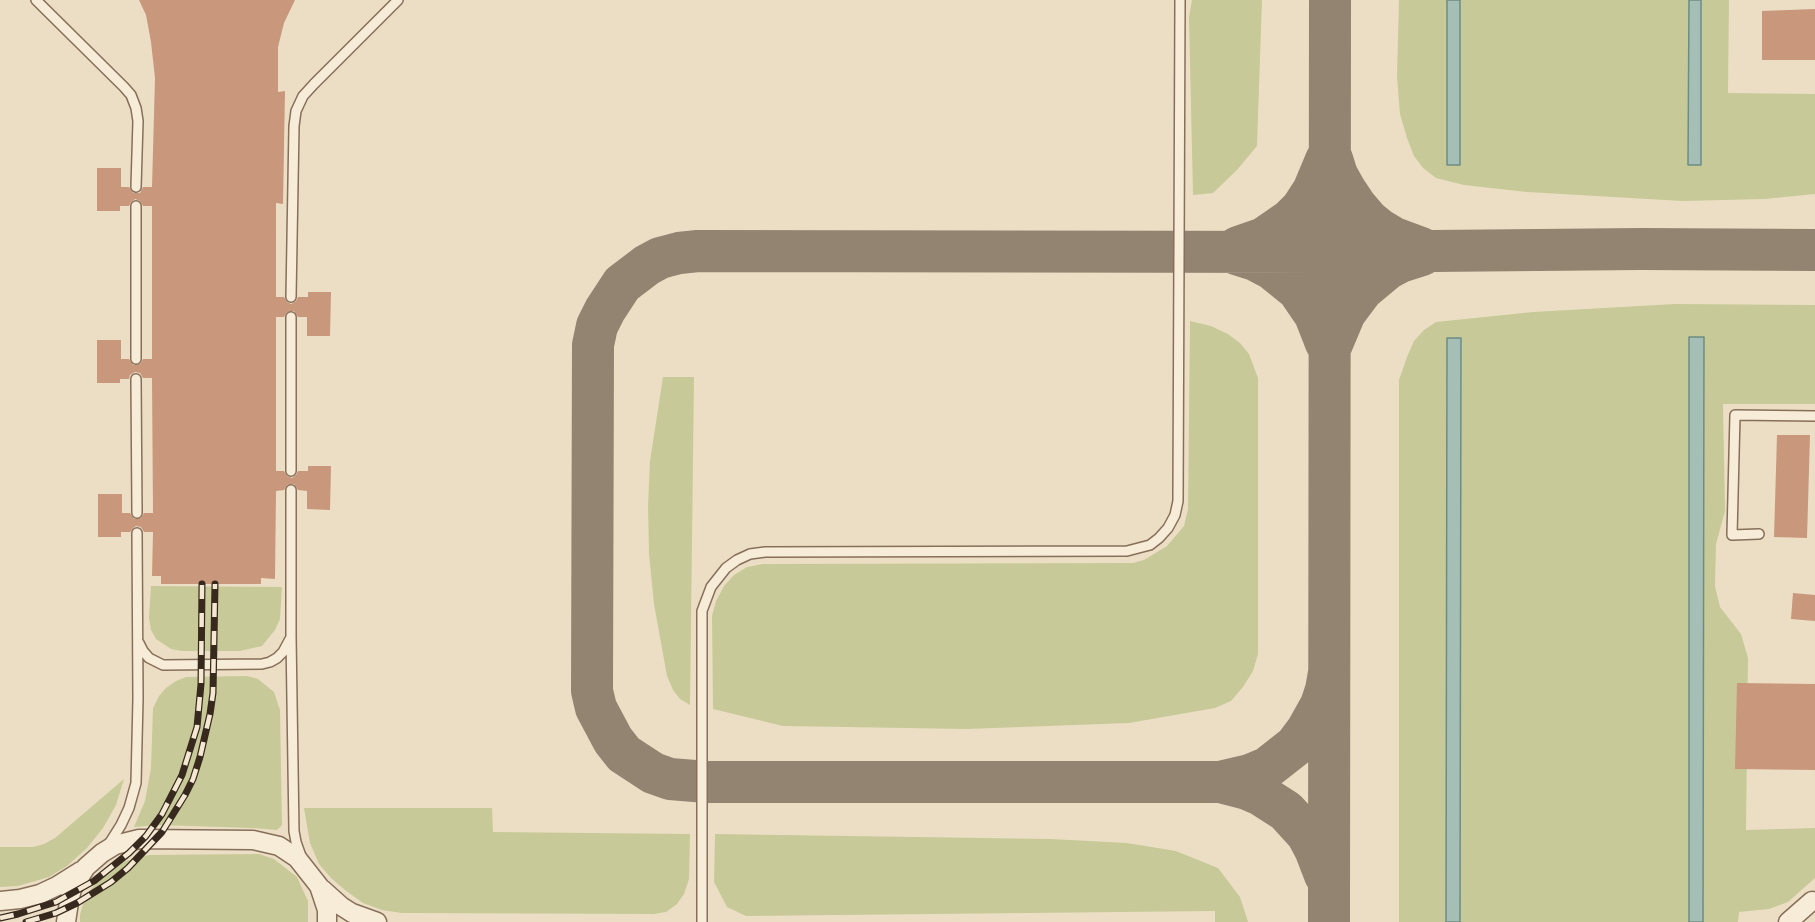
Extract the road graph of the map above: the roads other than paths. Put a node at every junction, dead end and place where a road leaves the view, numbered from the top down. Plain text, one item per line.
1 (36, 0) edge
2 (398, 0) edge
3 (1180, 0) edge
4 (136, 187) dead end
5 (136, 206) dead end
6 (291, 297) dead end
7 (291, 317) dead end
8 (136, 359) dead end
9 (136, 378) dead end
10 (1815, 416) edge
11 (291, 471) dead end
12 (291, 490) dead end
13 (137, 513) dead end
14 (137, 532) dead end
15 (1759, 534) dead end
16 (291, 636) junction
17 (138, 640) junction
18 (102, 853) junction
19 (86, 867) junction
20 (308, 869) junction
21 (319, 886) junction
22 (1814, 900) edge
23 (0, 901) edge
24 (66, 922) edge
25 (327, 922) edge
26 (378, 922) edge
27 (702, 922) edge
28 (1788, 922) edge
29 (1800, 922) edge

1 - 4 lane
2 - 6 lane
3 - 27 lane
5 - 8 lane
7 - 11 lane
9 - 13 lane
10 - 15 lane
12 - 16 lane
14 - 17 lane
16 - 17 lane
16 - 20 lane
17 - 18 lane
18 - 19 street
18 - 20 street
19 - 23 street
19 - 24 street
20 - 21 street
21 - 25 street
21 - 26 street
22 - 28 street
22 - 29 street

